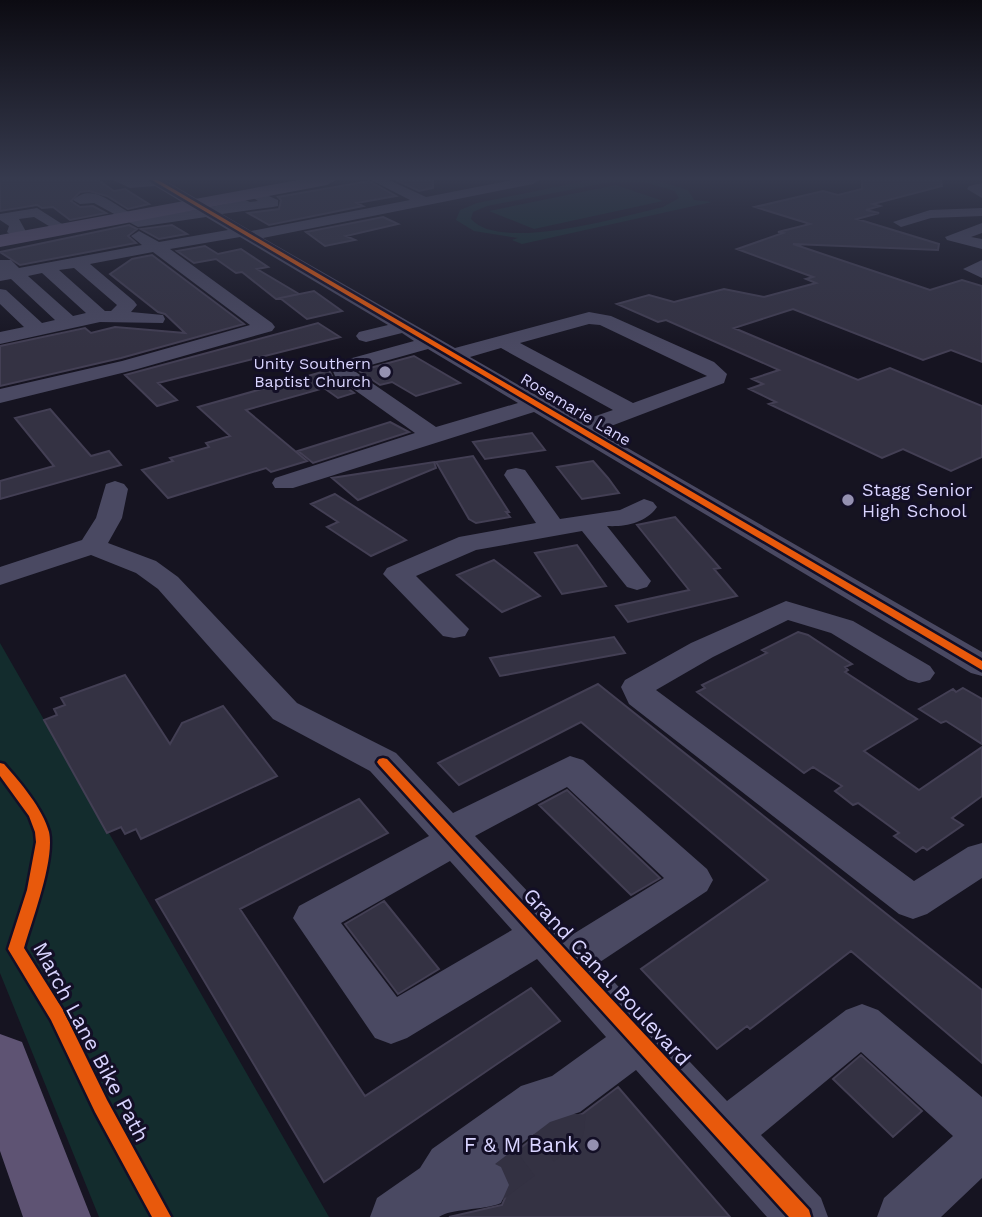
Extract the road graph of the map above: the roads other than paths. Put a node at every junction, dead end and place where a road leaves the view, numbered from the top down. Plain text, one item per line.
1 (151, 237) edge
2 (243, 237) edge
3 (247, 237) edge
4 (250, 237) edge
5 (952, 237) edge
6 (981, 239) edge
7 (306, 241) dead end
8 (157, 248) junction
9 (207, 251) dead end
10 (277, 253) junction
11 (0, 259) edge
12 (77, 262) junction
13 (982, 265) edge
14 (46, 268) junction
15 (982, 273) edge
16 (8, 275) edge
17 (0, 294) edge
18 (108, 316) junction
19 (156, 319) dead end
20 (69, 323) junction
21 (405, 327) junction
22 (38, 330) junction
23 (1, 336) edge
24 (366, 336) dead end
25 (502, 341) junction
26 (432, 342) junction
27 (453, 355) junction
28 (0, 396) edge
29 (538, 404) junction
30 (631, 411) junction
31 (580, 429) junction
32 (433, 435) junction
33 (516, 475) dead end
34 (284, 484) dead end
35 (116, 489) dead end
36 (691, 494) junction
37 (598, 520) junction
38 (554, 529) junction
39 (92, 546) junction
40 (0, 576) edge
41 (636, 581) dead end
42 (881, 607) junction
43 (842, 627) junction
44 (454, 629) dead end
45 (982, 666) edge
46 (919, 673) dead end
47 (452, 837) junction
48 (982, 858) edge
49 (554, 948) junction
50 (639, 1040) junction
51 (0, 1062) edge
52 (982, 1129) edge
53 (725, 1133) junction
54 (982, 1143) edge
55 (57, 1217) edge
56 (396, 1217) edge
57 (802, 1217) edge
58 (904, 1217) edge

1 - 8 street
2 - 8 street
3 - 9 street
4 - 10 street, Rosemarie Lane
5 - 6 street
7 - 10 street
8 - 12 street
8 - 28 street
10 - 21 street, Rosemarie Lane
11 - 16 street
12 - 14 street
12 - 18 street
13 - 15 street
14 - 16 street
14 - 18 street
16 - 20 street
17 - 22 street
18 - 19 street
18 - 20 street
20 - 22 street
21 - 24 street
21 - 26 street, Rosemarie Lane
22 - 23 street
25 - 27 street
25 - 30 street
25 - 30 street
26 - 27 street, Rosemarie Lane
26 - 32 street
27 - 29 street, Rosemarie Lane
29 - 31 street, Rosemarie Lane
29 - 32 street
30 - 31 street
31 - 36 street, Rosemarie Lane
32 - 34 street
33 - 38 street
35 - 39 street
36 - 37 street
36 - 42 street, Rosemarie Lane
37 - 38 street
37 - 41 street
38 - 44 street
39 - 40 street
39 - 47 street, Grand Canal Boulevard
42 - 43 street
42 - 45 street, Rosemarie Lane
43 - 46 street
43 - 48 street
47 - 49 street, Grand Canal Boulevard
47 - 49 street
47 - 49 street
49 - 50 street, Grand Canal Boulevard
50 - 53 street, Grand Canal Boulevard
50 - 56 street
51 - 55 main road
52 - 53 street
53 - 57 street, Grand Canal Boulevard
54 - 58 street

